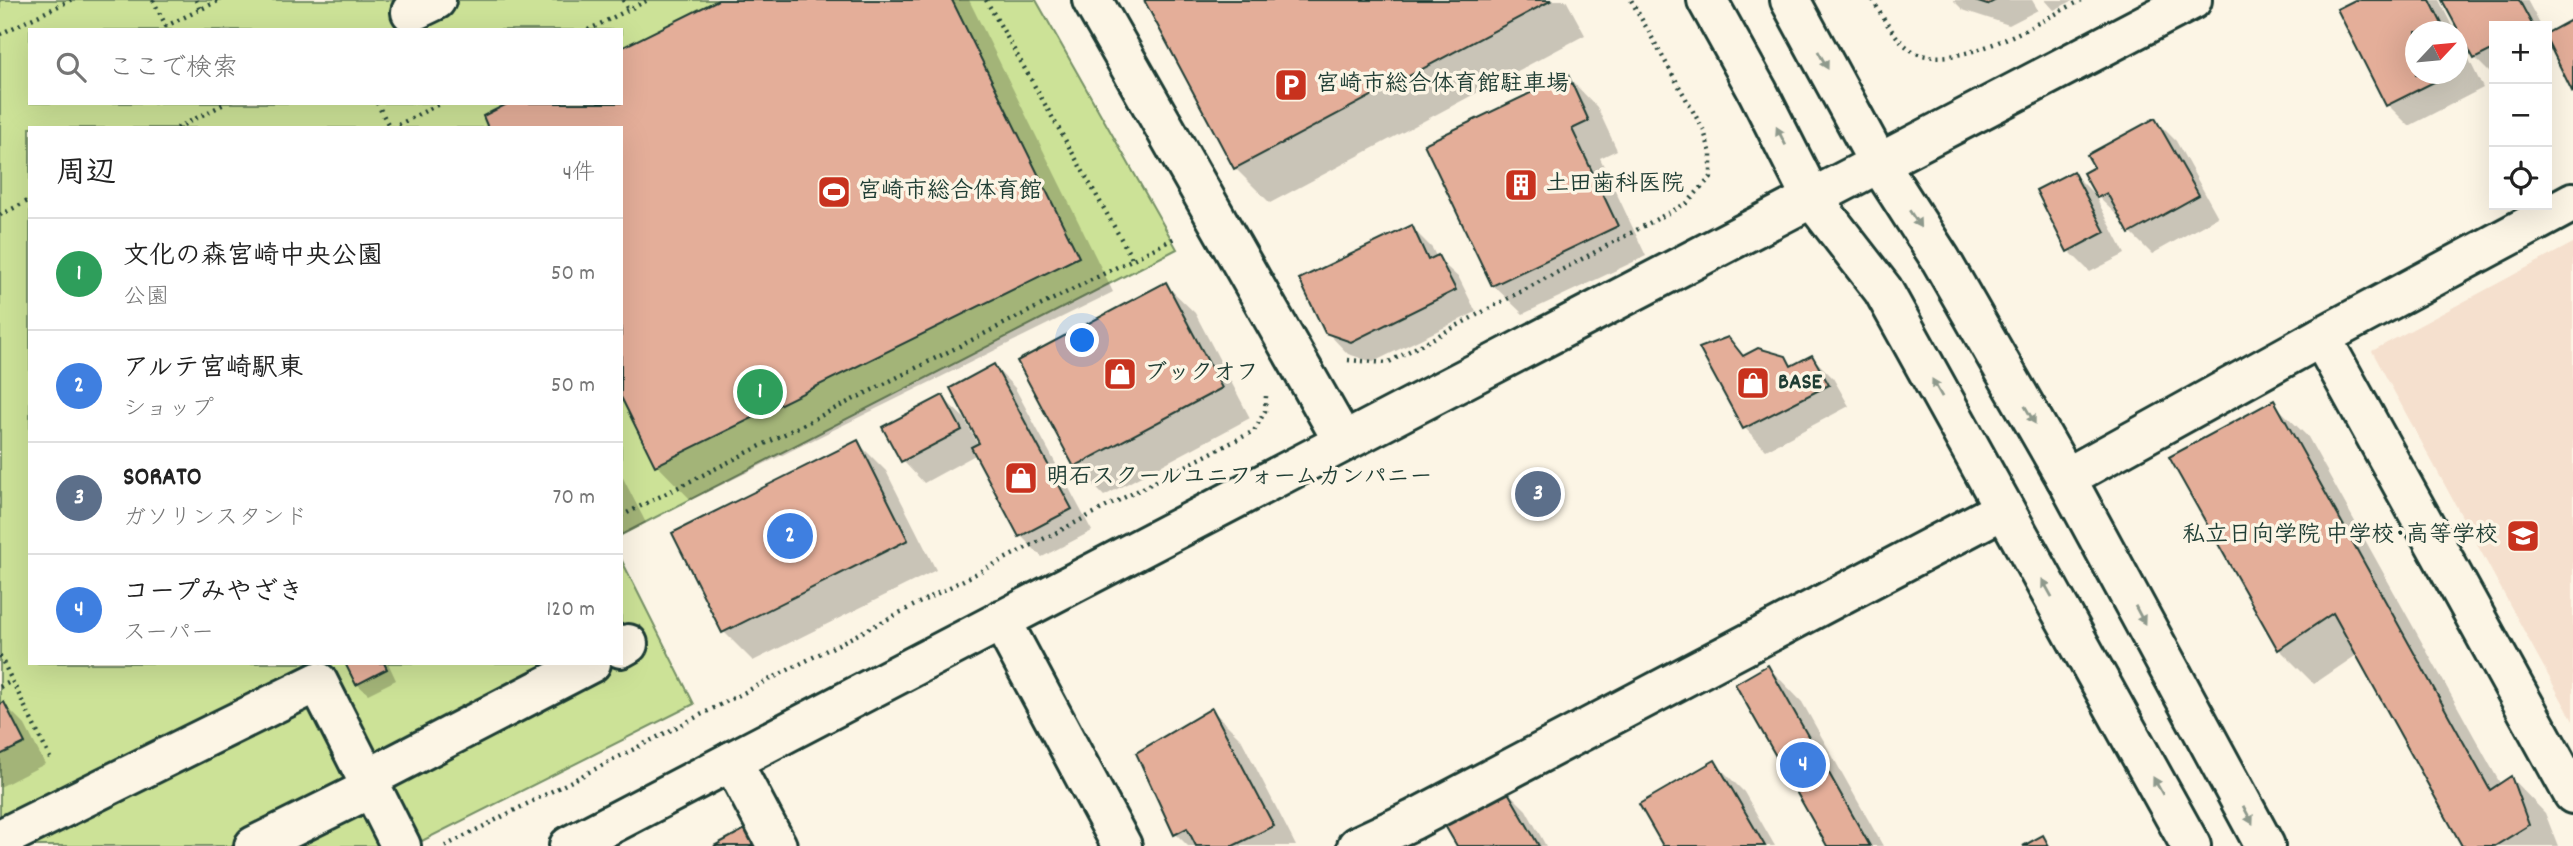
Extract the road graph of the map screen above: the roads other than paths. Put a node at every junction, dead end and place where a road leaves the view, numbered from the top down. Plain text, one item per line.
1 (1092, 0) edge
2 (1707, 0) edge
3 (1790, 0) edge
4 (2192, 0) edge
5 (1878, 162) junction
6 (1811, 197) junction
7 (2573, 202) edge
8 (2321, 337) junction
9 (1343, 441) junction
10 (2066, 478) junction
11 (2004, 509) junction
12 (1001, 620) junction
13 (587, 665) edge
14 (732, 761) junction
15 (369, 784) junction
16 (2573, 794) edge
17 (1420, 833) edge
18 (0, 839) edge
19 (254, 846) edge
20 (401, 846) edge
21 (569, 846) edge
22 (777, 846) edge
23 (1122, 846) edge
24 (1357, 846) edge
25 (2191, 846) edge
26 (2265, 846) edge

1 - 9 street
6 -> 2 street
3 -> 5 street
4 - 5 street
5 - 6 street
5 -> 10 street
6 - 9 street
11 -> 6 street
7 - 8 street
8 - 10 street
8 - 16 street
9 - 12 street
10 -> 26 street
11 - 17 street
25 -> 11 street
12 - 14 street
12 - 23 street
13 - 15 street
14 - 21 street
14 - 22 street
15 - 18 street
15 - 19 street
15 - 20 street
17 - 24 street

